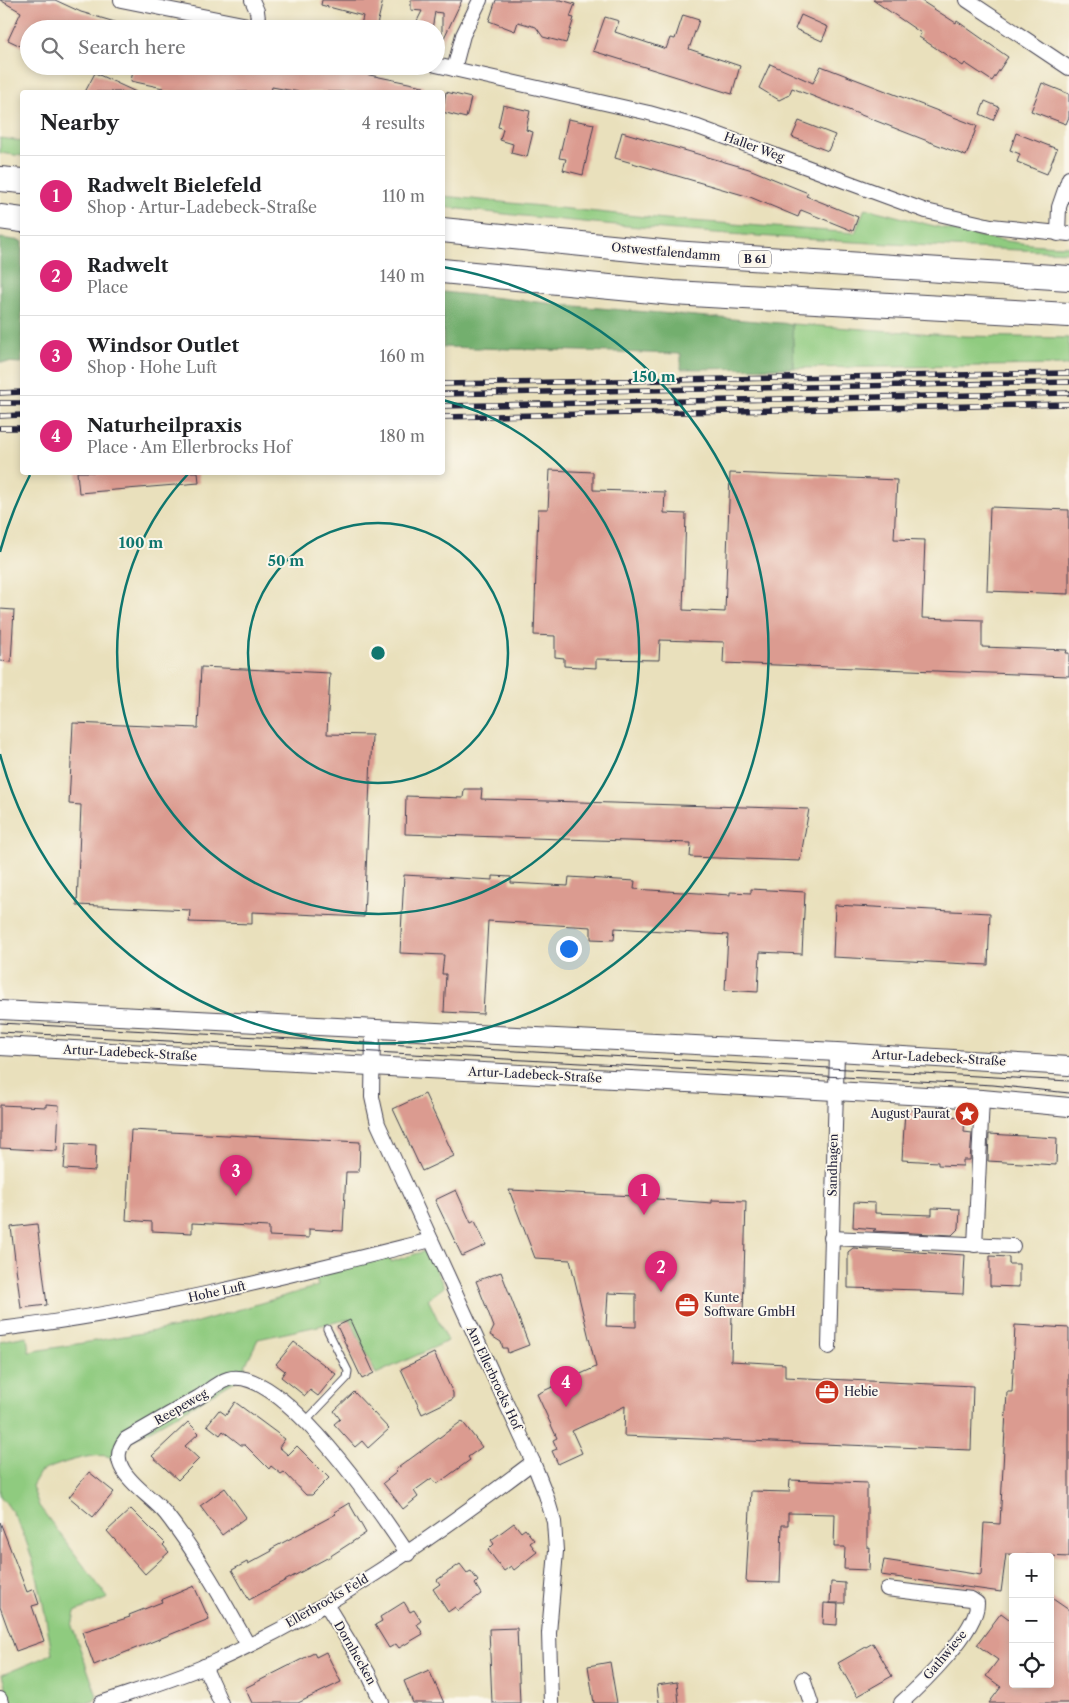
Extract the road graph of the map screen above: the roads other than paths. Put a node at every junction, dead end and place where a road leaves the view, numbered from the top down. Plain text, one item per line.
1 (121, 0) edge
2 (252, 0) edge
3 (480, 0) edge
4 (968, 0) edge
5 (222, 20) edge
6 (260, 20) edge
7 (445, 67) edge
8 (1069, 68) edge
9 (454, 69) junction
10 (1069, 178) edge
11 (0, 179) edge
12 (20, 181) edge
13 (0, 217) edge
14 (20, 220) edge
15 (445, 230) edge
16 (1064, 234) edge
17 (445, 271) edge
18 (1069, 278) edge
19 (1069, 315) edge
20 (0, 1010) edge
21 (373, 1030) junction
22 (0, 1046) edge
23 (837, 1052) junction
24 (371, 1066) junction
25 (1069, 1066) edge
26 (835, 1091) junction
27 (982, 1099) junction
28 (1069, 1107) edge
29 (831, 1238) junction
30 (431, 1240) junction
31 (975, 1244) junction
32 (1013, 1246) dead end
33 (0, 1329) edge
34 (327, 1329) dead end
35 (829, 1347) dead end
36 (304, 1423) junction
37 (532, 1462) junction
38 (408, 1554) junction
39 (886, 1589) dead end
40 (326, 1604) junction
41 (248, 1645) junction
42 (204, 1666) junction
43 (803, 1679) dead end
44 (0, 1699) edge
45 (1, 1703) edge
46 (101, 1703) edge
47 (222, 1703) edge
48 (382, 1703) edge
49 (551, 1703) edge
50 (811, 1703) edge
51 (901, 1703) edge

1 - 5 street
2 - 6 street
3 - 9 street
4 - 8 street
7 - 9 street, Haller Weg
9 - 16 street, Haller Weg
10 - 16 street
11 - 12 highway
13 - 14 highway
15 - 18 highway, Ostwestfalendamm / B 61
17 - 19 highway
20 - 21 street, Artur-Ladebeck-Straße
21 - 23 street, Artur-Ladebeck-Straße
21 - 24 street, Am Ellerbrocks Hof
22 - 24 street, Artur-Ladebeck-Straße
23 - 25 street, Artur-Ladebeck-Straße
23 - 26 street, Sandhagen
24 - 26 street, Artur-Ladebeck-Straße
24 - 30 street, Am Ellerbrocks Hof
26 - 27 street, Artur-Ladebeck-Straße
26 - 29 street, Sandhagen
27 - 28 street, Artur-Ladebeck-Straße
27 - 31 street
29 - 31 street
29 - 35 street, Sandhagen
30 - 33 street, Hohe Luft
30 - 37 street, Am Ellerbrocks Hof
31 - 32 street
34 - 36 lane
36 - 38 street, Reepeweg
36 - 41 street, Reepeweg
37 - 38 street, Ellerbrocks Feld
37 - 49 street, Am Ellerbrocks Hof
38 - 40 street, Ellerbrocks Feld
39 - 51 street, Gathwiese
40 - 41 street, Ellerbrocks Feld
40 - 48 street, Dornhecken
41 - 42 street, Ellerbrocks Feld
42 - 46 street, Ellerbrocks Feld
42 - 47 street
43 - 50 street
44 - 45 street

